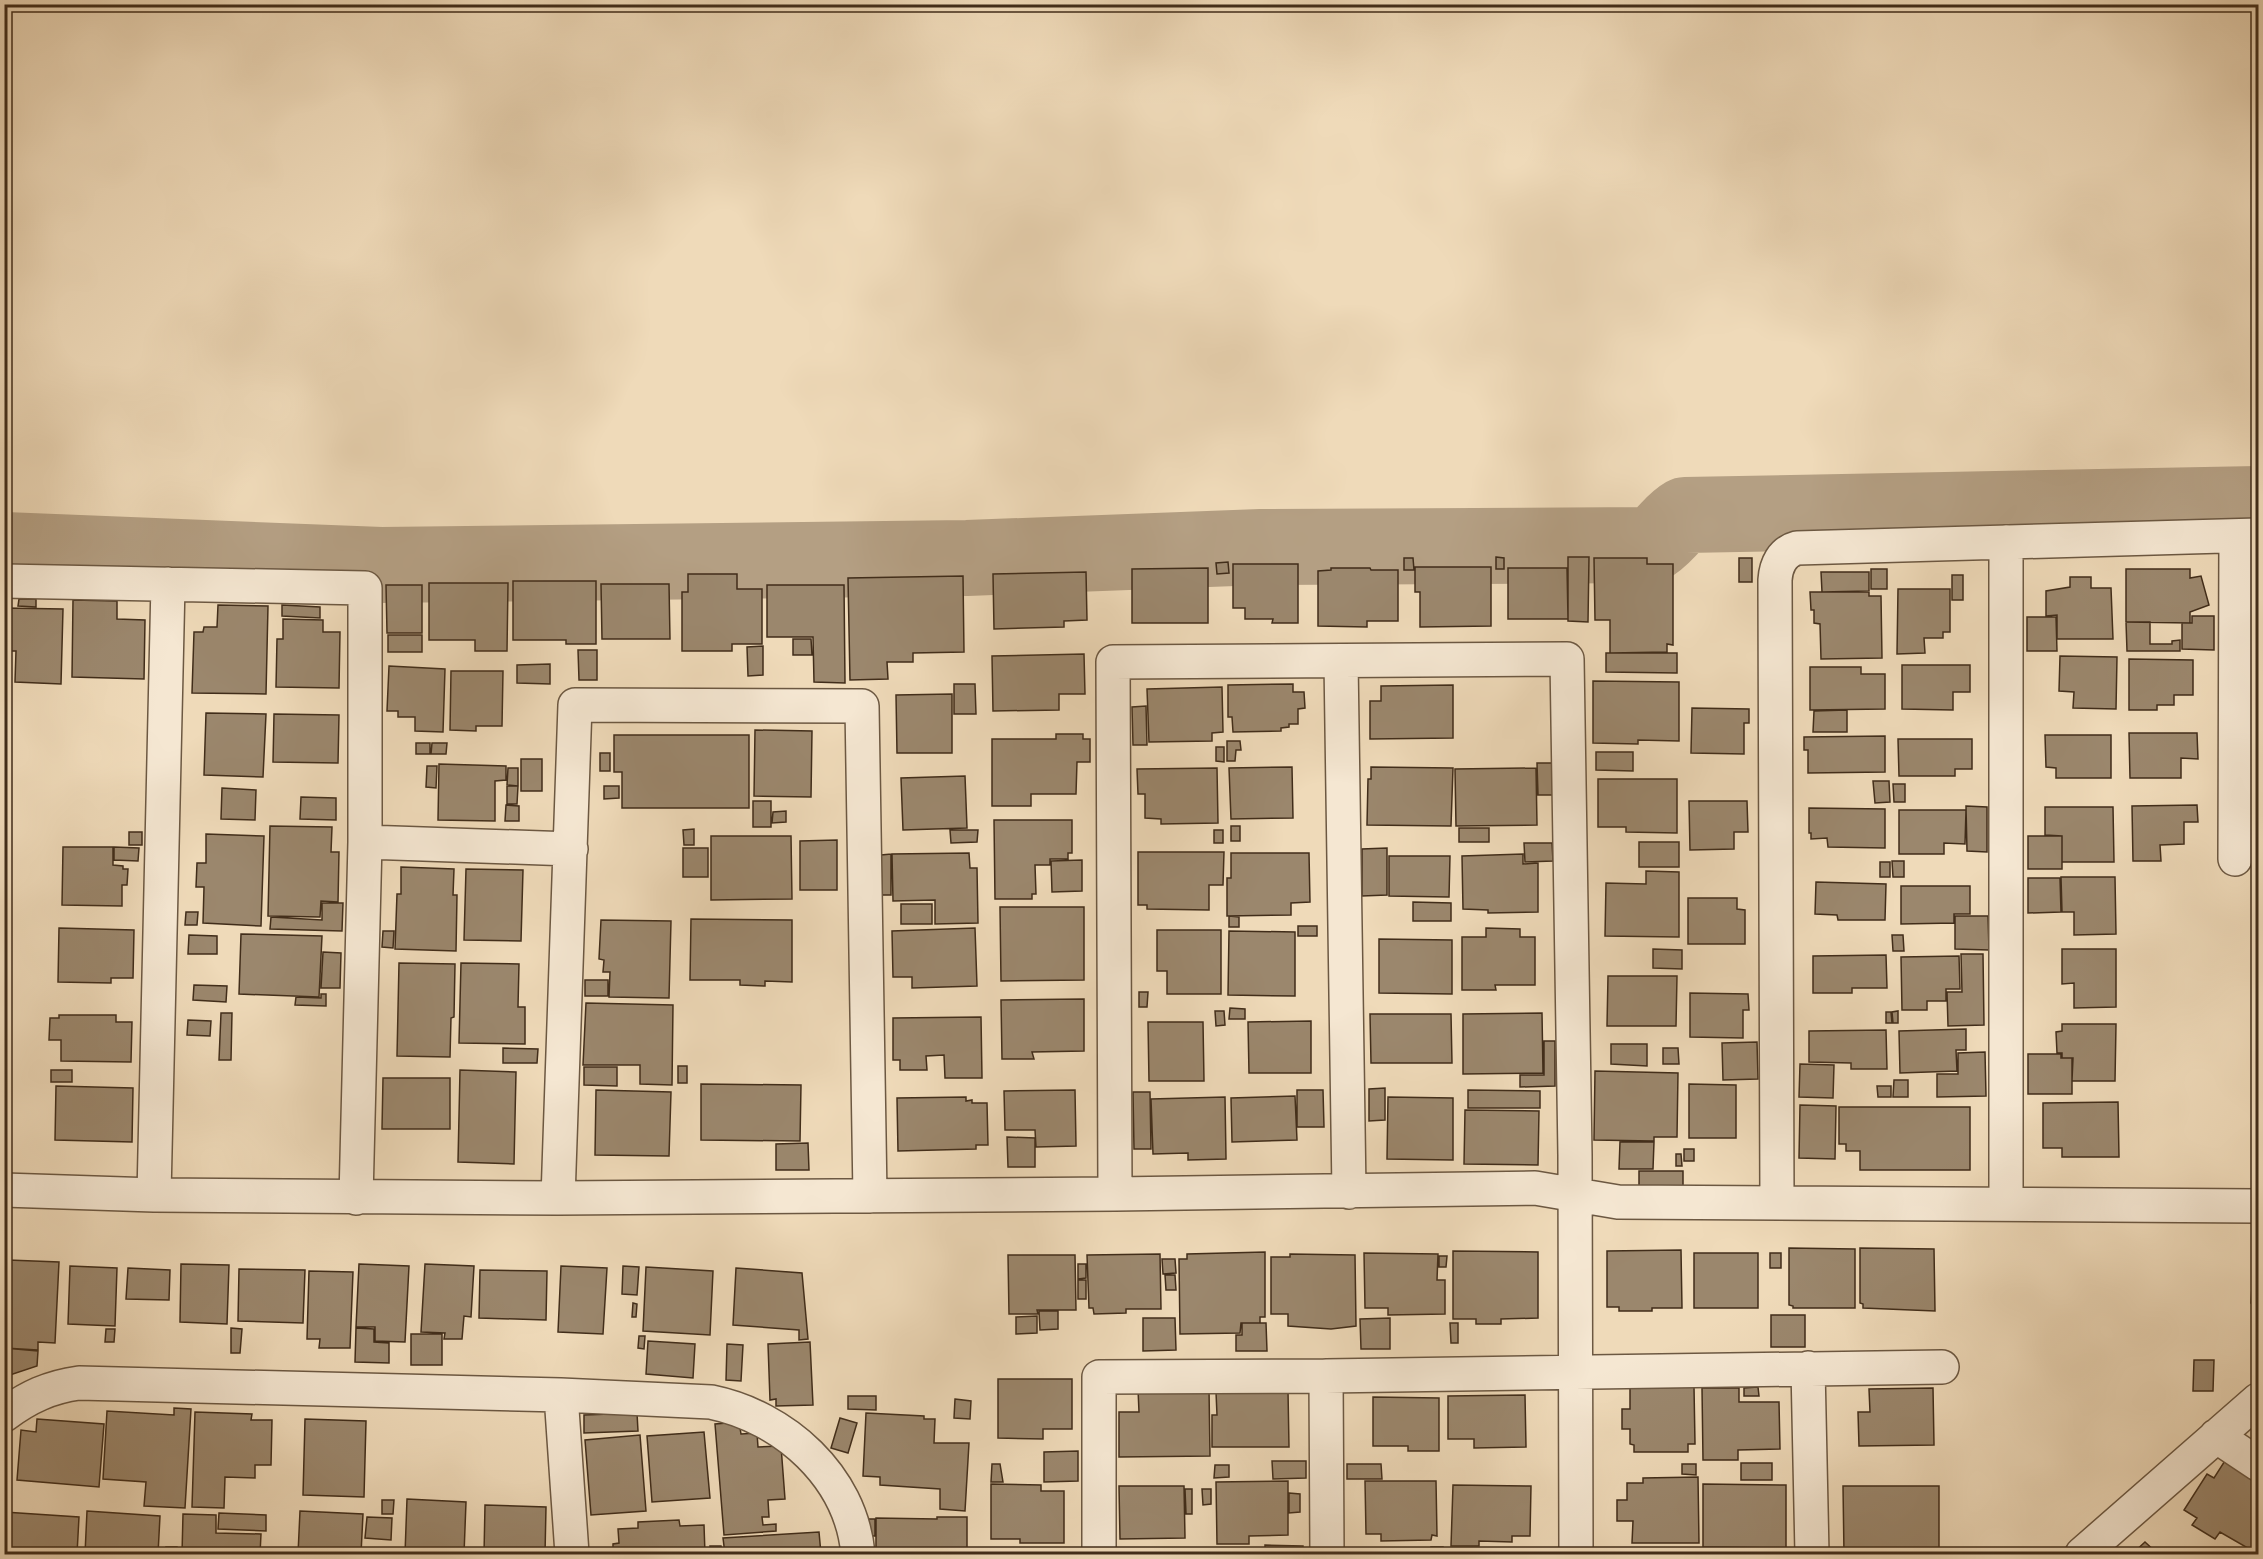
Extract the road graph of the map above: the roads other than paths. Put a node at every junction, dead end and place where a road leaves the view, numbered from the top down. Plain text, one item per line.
1 (2247, 536) edge
2 (2006, 542) junction
3 (4, 580) edge
4 (168, 584) junction
5 (1341, 661) junction
6 (365, 842) junction
7 (571, 849) junction
8 (2235, 859) dead end
9 (4, 1191) edge
10 (1349, 1192) junction
11 (1115, 1194) junction
12 (154, 1195) junction
13 (1575, 1195) junction
14 (870, 1196) junction
15 (356, 1198) junction
16 (558, 1198) junction
17 (1777, 1203) junction
18 (2006, 1204) junction
19 (2259, 1206) edge
20 (1942, 1367) dead end
21 (1808, 1368) junction
22 (1576, 1372) junction
23 (1326, 1376) junction
24 (561, 1395) junction
25 (2259, 1400) edge
26 (4, 1414) edge
27 (2216, 1436) junction
28 (2259, 1464) edge
29 (572, 1554) edge
30 (858, 1554) edge
31 (1099, 1554) edge
32 (1327, 1554) edge
33 (1576, 1554) edge
34 (1812, 1554) edge
35 (2082, 1554) edge

1 - 2 street
1 - 8 street
2 - 17 street
2 - 18 street
3 - 4 street
4 - 6 street
4 - 12 street
5 - 10 street
5 - 11 street
5 - 13 street
6 - 7 street
6 - 15 street
7 - 14 street
7 - 16 street
9 - 12 street
10 - 11 street
10 - 13 street
11 - 14 street
12 - 15 street
13 - 17 street
13 - 22 street
14 - 16 street
15 - 16 street
17 - 18 street
18 - 19 street
20 - 21 street
21 - 22 street
21 - 34 street
22 - 23 street
22 - 33 street
23 - 31 street
23 - 32 street
24 - 26 street
24 - 29 street
24 - 30 street
25 - 27 street
27 - 28 street
27 - 35 street

